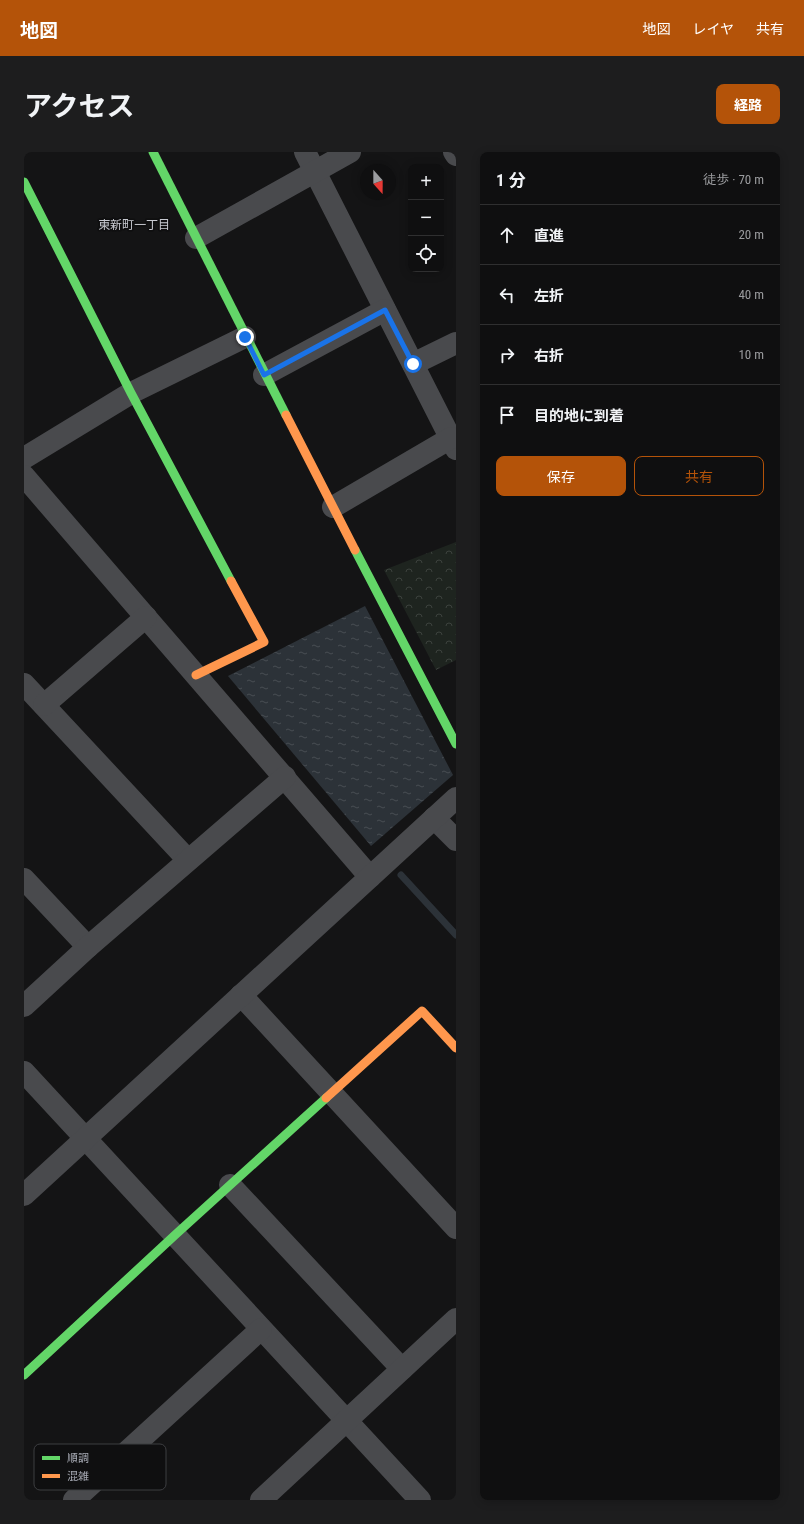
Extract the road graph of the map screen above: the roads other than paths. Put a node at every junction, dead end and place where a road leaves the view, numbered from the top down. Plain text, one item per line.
1 (153, 152) edge
2 (350, 152) edge
3 (454, 152) edge
4 (456, 155) edge
5 (310, 161) edge
6 (24, 182) edge
7 (196, 238) junction
8 (385, 310) junction
9 (245, 337) junction
10 (456, 343) edge
11 (413, 364) junction
12 (264, 375) junction
13 (131, 393) junction
14 (453, 443) edge
15 (24, 458) edge
16 (24, 476) edge
17 (333, 507) junction
18 (146, 617) junction
19 (196, 675) junction
20 (24, 684) edge
21 (44, 705) junction
22 (456, 744) edge
23 (285, 777) junction
24 (456, 798) edge
25 (434, 818) junction
26 (456, 840) edge
27 (188, 860) junction
28 (370, 877) junction
29 (24, 879) edge
30 (88, 947) junction
31 (241, 995) junction
32 (24, 1006) edge
33 (456, 1048) edge
34 (24, 1072) edge
35 (333, 1093) junction
36 (86, 1139) junction
37 (230, 1185) junction
38 (24, 1196) edge
39 (456, 1228) edge
40 (175, 1235) junction
41 (456, 1319) edge
42 (262, 1329) junction
43 (402, 1370) junction
44 (24, 1375) edge
45 (346, 1421) junction
46 (136, 1444) edge
47 (85, 1490) edge
48 (74, 1500) edge
49 (261, 1500) edge
50 (420, 1500) edge

1 - 7 street
2 - 5 street
3 - 4 street
5 - 7 street
5 - 8 street
6 - 13 street
7 - 9 street
8 - 11 street
8 - 12 street
9 - 12 street
9 - 13 street
10 - 11 street
11 - 14 street
12 - 17 street
13 - 15 street
13 - 19 street
14 - 17 street
16 - 18 street
17 - 22 street
18 - 19 street
18 - 21 street
19 - 23 street
20 - 21 street
21 - 27 street
23 - 27 street
23 - 28 street
24 - 25 street
25 - 26 street
25 - 28 street
27 - 30 street
28 - 31 street
29 - 30 street
30 - 32 street
31 - 35 street
31 - 36 street
33 - 35 street
34 - 36 street
35 - 37 street
35 - 39 street
36 - 38 street
36 - 40 street
37 - 40 street
37 - 43 street
40 - 42 street
40 - 44 street
41 - 43 street
42 - 45 street
42 - 46 street
43 - 45 street
45 - 49 street
45 - 50 street
47 - 48 street

